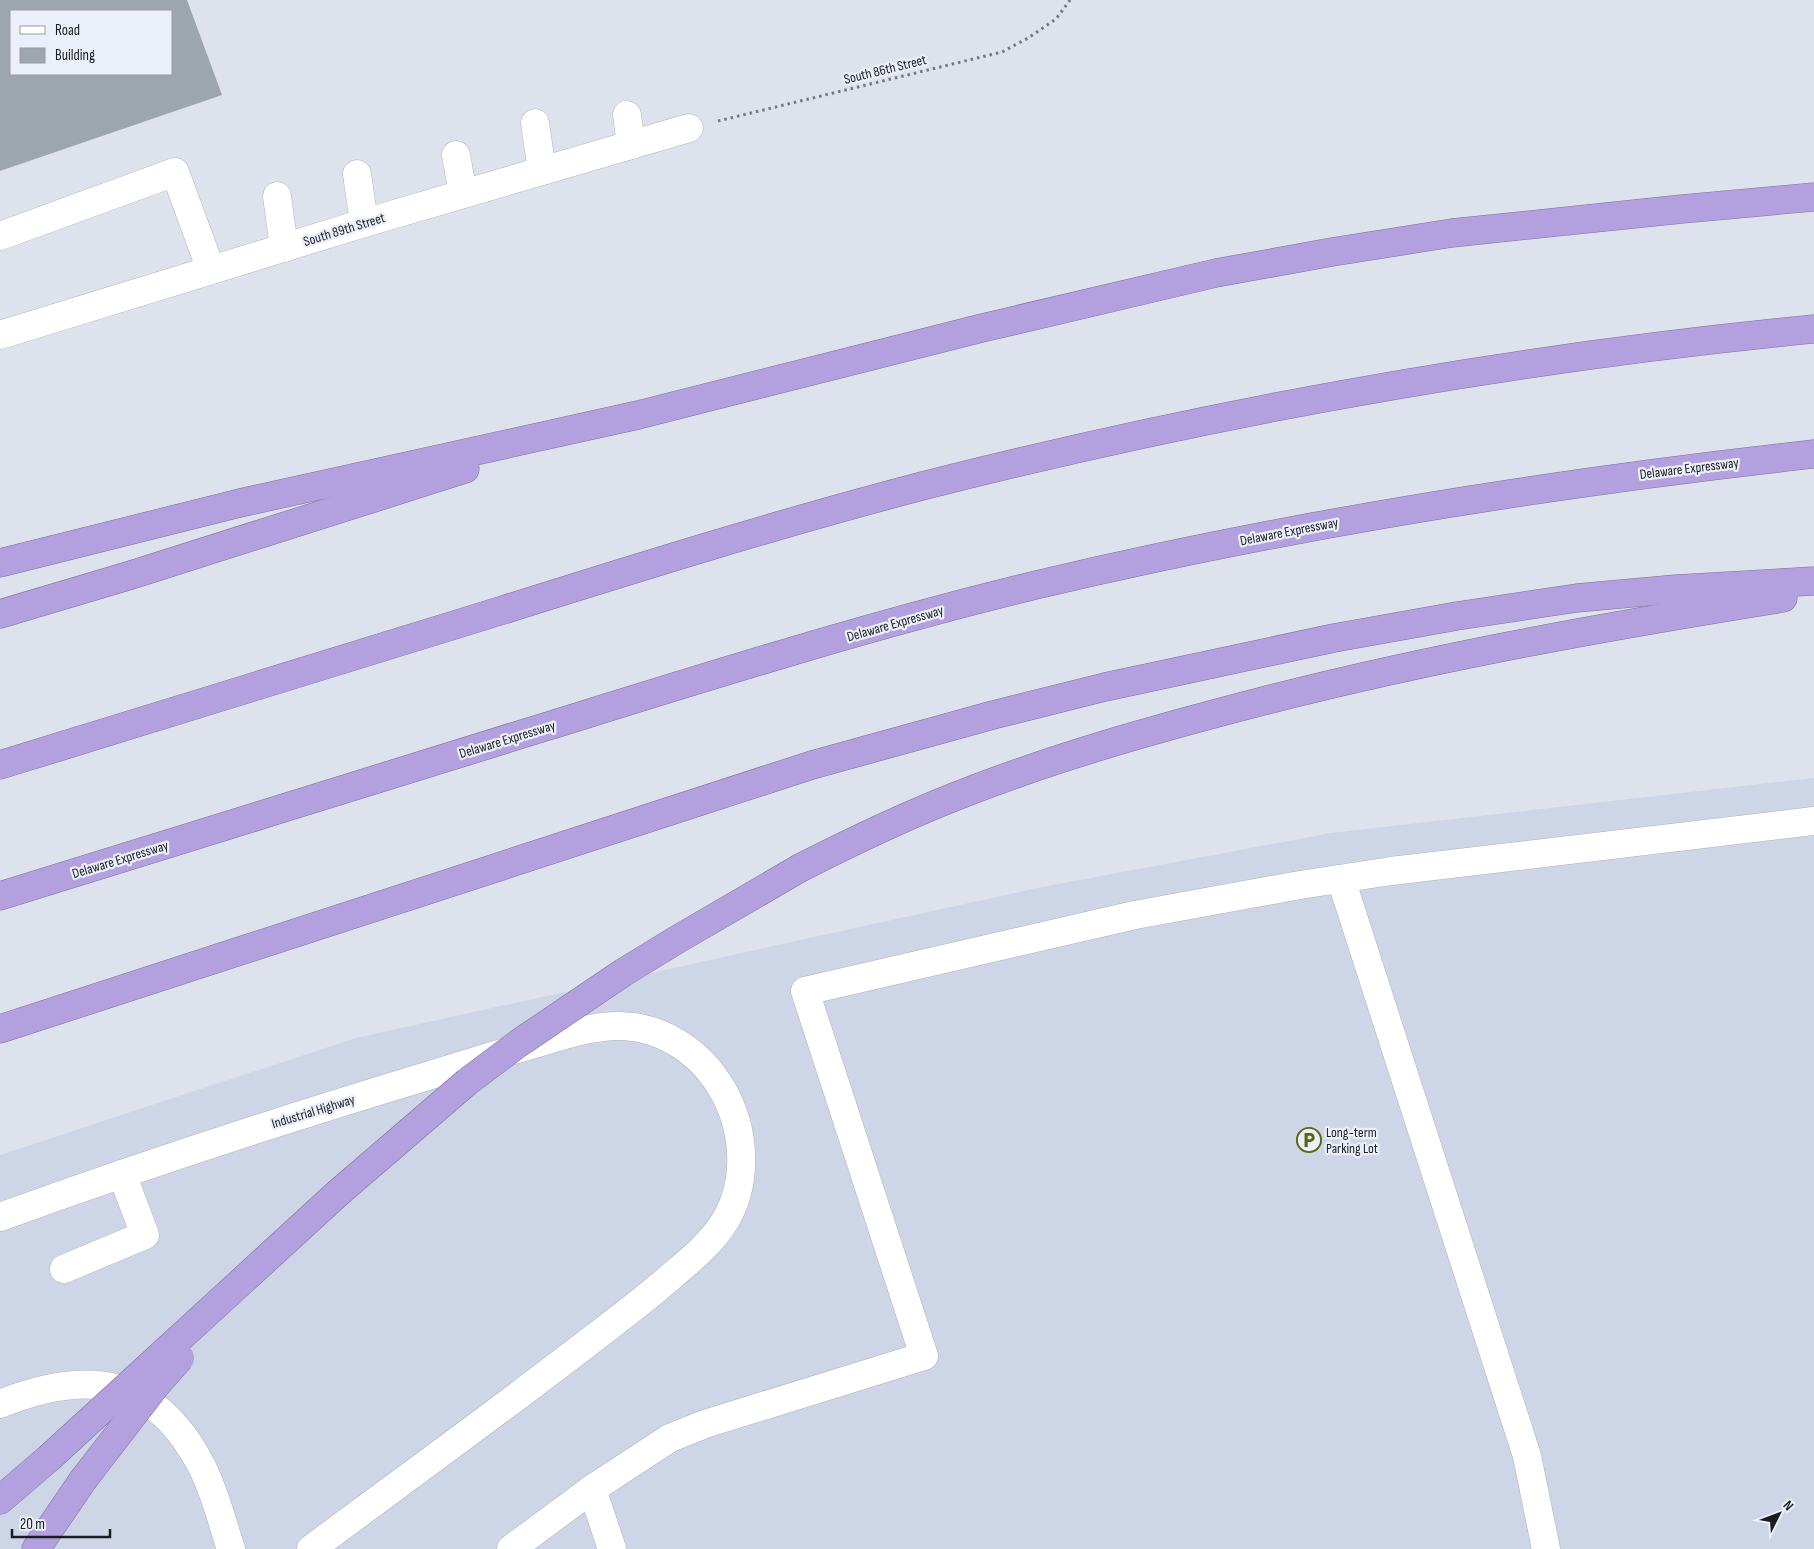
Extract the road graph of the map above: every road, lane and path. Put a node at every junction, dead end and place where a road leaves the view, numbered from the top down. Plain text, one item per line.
1 (1070, 0) edge
2 (627, 115) dead end
3 (535, 123) dead end
4 (689, 128) joint
5 (631, 145) junction
6 (456, 155) dead end
7 (542, 171) junction
8 (357, 174) dead end
9 (463, 194) junction
10 (277, 196) dead end
11 (1814, 197) edge
12 (364, 223) junction
13 (0, 236) edge
14 (284, 248) junction
15 (211, 270) junction
16 (1814, 329) edge
17 (0, 335) edge
18 (638, 415) junction
19 (1814, 454) edge
20 (0, 563) edge
21 (1814, 581) edge
22 (1814, 593) edge
23 (0, 614) edge
24 (0, 765) edge
25 (1814, 822) edge
26 (1341, 879) junction
27 (0, 896) edge
28 (0, 1029) edge
29 (122, 1174) junction
30 (0, 1217) edge
31 (298, 1229) junction
32 (64, 1269) dead end
33 (0, 1404) edge
34 (592, 1489) junction
35 (0, 1500) edge
36 (36, 1549) edge
37 (231, 1549) edge
38 (311, 1549) edge
39 (511, 1549) edge
40 (612, 1549) edge
41 (1546, 1549) edge

1 - 4 path, South 86th Street
2 - 5 street
3 - 7 street
4 - 5 street, South 89th Street
5 - 7 street, South 89th Street
6 - 9 street
7 - 9 street, South 89th Street
8 - 12 street
9 - 12 street, South 89th Street
10 - 14 street
11 - 18 highway
12 - 14 street, South 89th Street
13 - 15 street
14 - 15 street, South 89th Street
15 - 17 street, South 89th Street
16 - 24 highway
18 - 20 highway
18 - 23 highway
19 - 27 highway, Delaware Expressway
21 - 28 highway
22 - 31 highway, bridge
25 - 26 street
26 - 34 street
26 - 41 street
29 - 30 street, Industrial Highway
29 - 32 street
29 - 38 street, Industrial Highway
31 - 35 highway, bridge
31 - 36 highway, bridge
33 - 37 street
34 - 39 street
34 - 40 street

